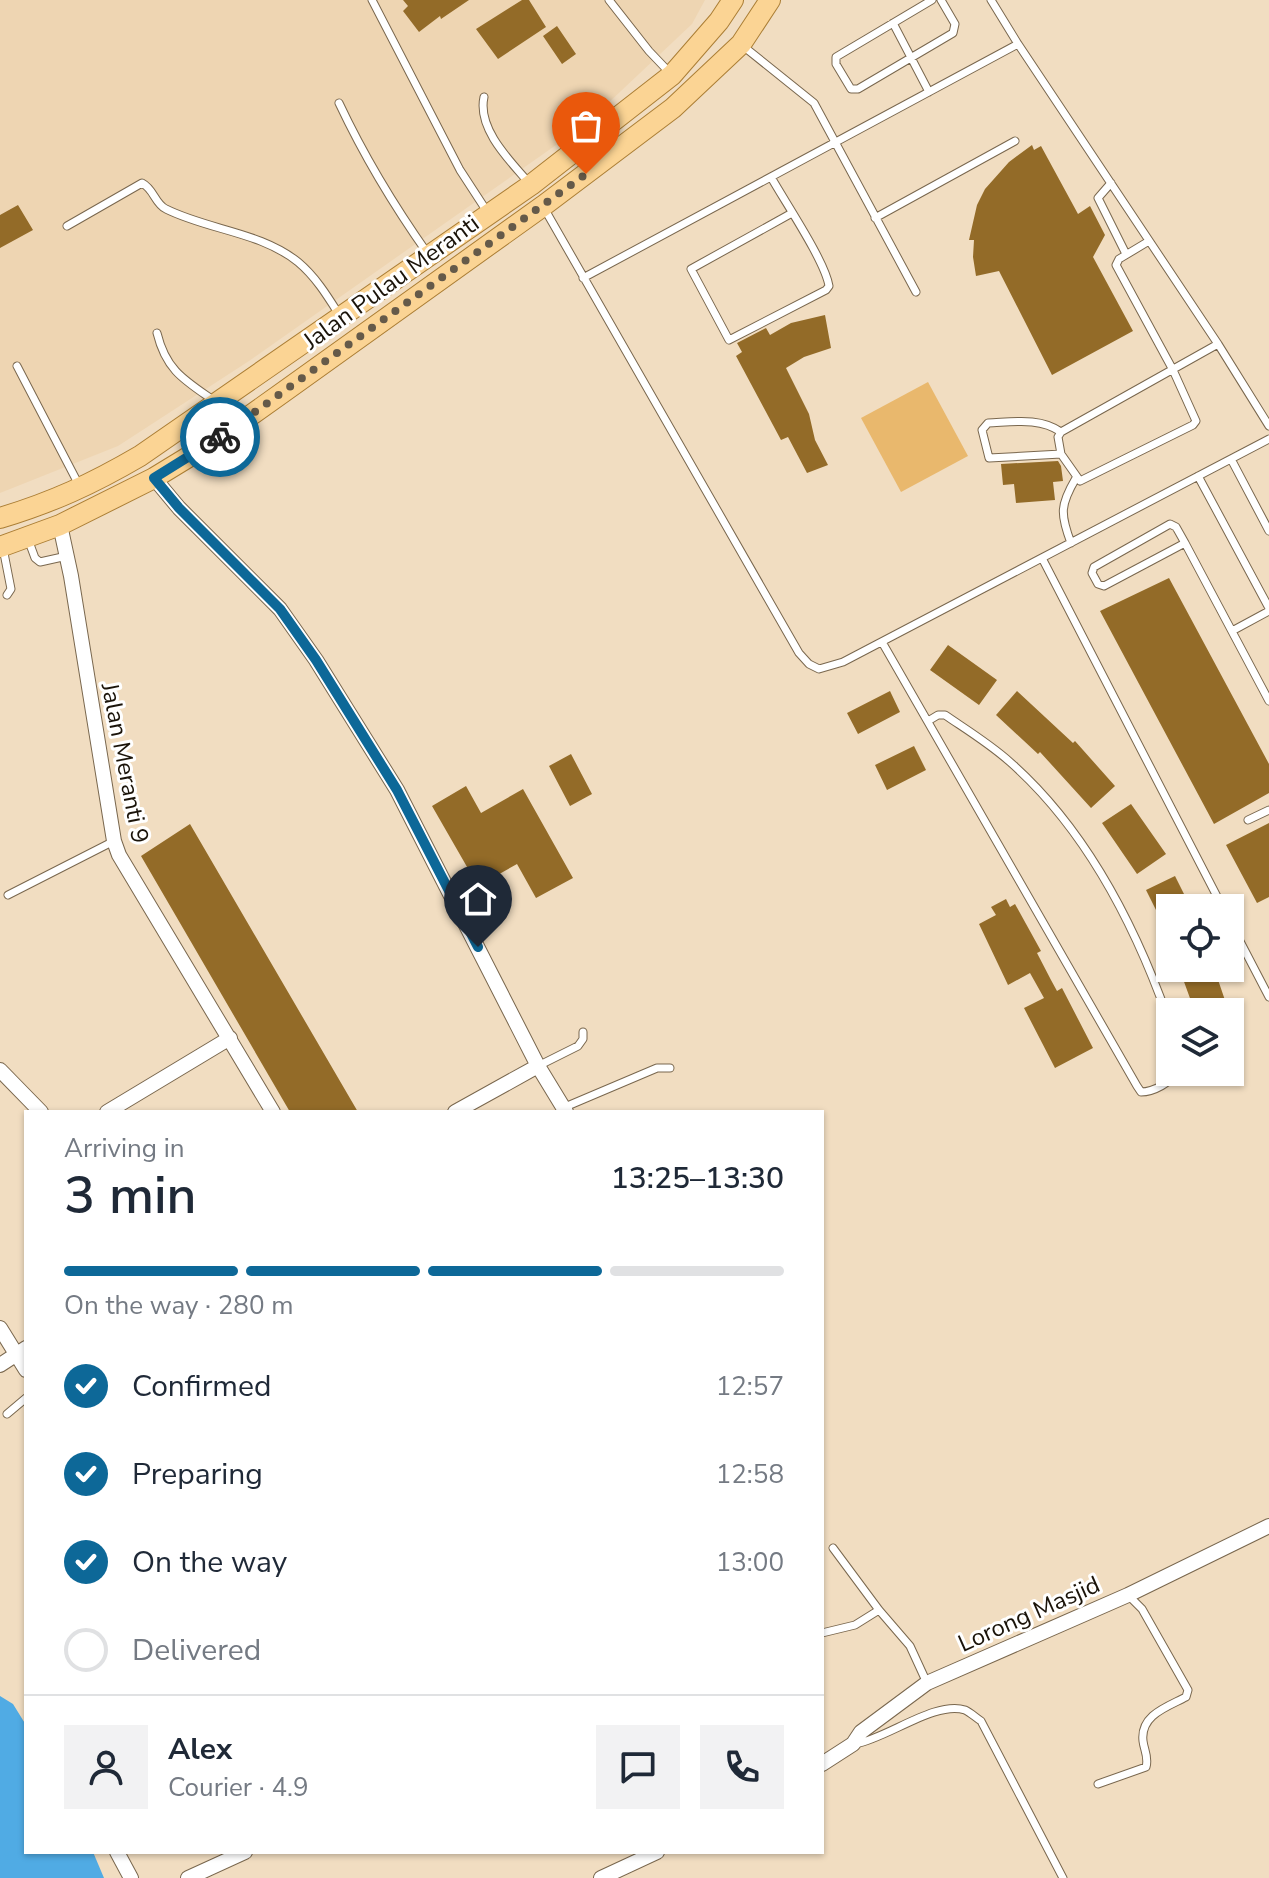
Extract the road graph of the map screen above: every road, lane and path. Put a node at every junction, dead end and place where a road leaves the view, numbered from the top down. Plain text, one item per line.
1 (372, 0) edge
2 (609, 0) edge
3 (733, 0) edge
4 (770, 0) edge
5 (932, 0) edge
6 (941, 0) edge
7 (991, 0) edge
8 (893, 23) junction
9 (741, 44) junction
10 (1018, 44) junction
11 (911, 58) junction
12 (672, 75) junction
13 (929, 92) junction
14 (484, 97) dead end
15 (339, 103) dead end
16 (1015, 141) dead end
17 (835, 143) junction
18 (771, 177) junction
19 (1111, 183) junction
20 (531, 185) junction
21 (543, 206) junction
22 (792, 213) junction
23 (489, 215) junction
24 (875, 218) junction
25 (67, 226) dead end
26 (1149, 241) junction
27 (1126, 254) junction
28 (430, 256) junction
29 (583, 278) junction
30 (916, 292) dead end
31 (341, 318) junction
32 (157, 333) dead end
33 (1218, 344) junction
34 (17, 366) dead end
35 (1173, 370) junction
36 (219, 404) junction
37 (1269, 426) edge
38 (1061, 432) junction
39 (173, 435) junction
40 (1269, 439) edge
41 (1061, 454) junction
42 (187, 459) junction
43 (1231, 459) junction
44 (1198, 476) junction
45 (154, 478) junction
46 (1076, 478) junction
47 (81, 489) junction
48 (0, 518) edge
49 (60, 525) junction
50 (1269, 531) edge
51 (27, 537) junction
52 (1071, 543) junction
53 (1185, 543) junction
54 (1, 546) edge
55 (67, 556) junction
56 (1042, 558) junction
57 (7, 595) dead end
58 (1269, 610) edge
59 (1232, 631) junction
60 (882, 642) junction
61 (1269, 701) edge
62 (928, 721) junction
63 (1269, 810) edge
64 (1248, 820) dead end
65 (114, 841) junction
66 (1216, 894) edge
67 (8, 895) dead end
68 (1244, 949) edge
69 (1269, 997) edge
70 (1161, 998) edge
71 (583, 1032) dead end
72 (230, 1038) junction
73 (538, 1066) junction
74 (670, 1068) dead end
75 (0, 1070) edge
76 (1160, 1086) edge
77 (39, 1110) edge
78 (110, 1110) edge
79 (272, 1110) edge
80 (459, 1110) edge
81 (565, 1110) edge
82 (0, 1328) edge
83 (21, 1351) edge
84 (0, 1365) edge
85 (24, 1400) edge
86 (7, 1414) dead end
87 (1269, 1526) edge
88 (833, 1548) dead end
89 (1128, 1595) junction
90 (879, 1610) junction
91 (824, 1633) edge
92 (927, 1683) junction
93 (853, 1744) junction
94 (824, 1763) edge
95 (1098, 1784) dead end
96 (118, 1854) edge
97 (241, 1854) edge
98 (653, 1854) edge
99 (131, 1878) edge
100 (188, 1878) edge
101 (601, 1878) edge
102 (1063, 1878) edge

1 - 23 lane
2 - 12 lane
3 - 12 main road, Jalan Pulau Meranti
4 - 9 main road, Jalan Pulau Meranti
5 - 8 lane
6 - 11 lane
7 - 10 lane
8 - 11 lane
8 - 11 lane
9 - 17 lane
9 - 21 main road, Jalan Pulau Meranti
10 - 13 lane
10 - 19 lane
11 - 13 lane
12 - 20 main road, Jalan Pulau Meranti
13 - 17 lane
14 - 20 lane
15 - 28 lane
16 - 24 lane
17 - 18 lane
17 - 24 lane
18 - 22 lane
18 - 29 lane
19 - 26 lane
19 - 27 lane
20 - 23 main road, Jalan Pulau Meranti
21 - 29 lane
21 - 42 main road, Jalan Pulau Meranti
22 - 22 lane
23 - 28 main road, Jalan Pulau Meranti
24 - 30 lane
25 - 31 lane
26 - 27 lane
26 - 33 lane
27 - 35 lane
28 - 31 main road, Jalan Pulau Meranti
29 - 60 lane
31 - 36 main road, Jalan Pulau Meranti
32 - 36 lane
33 - 35 lane
33 - 37 lane
34 - 47 lane
35 - 38 lane
35 - 46 lane
36 - 39 main road, Jalan Pulau Meranti
38 - 41 lane
38 - 41 lane
39 - 42 main road
39 - 47 main road, Jalan Pulau Meranti
40 - 43 lane
41 - 46 lane
42 - 45 main road, Jalan Pulau Meranti
43 - 44 lane
43 - 50 lane
44 - 52 lane
44 - 58 lane
45 - 49 main road, Jalan Pulau Meranti
45 - 73 street
46 - 52 lane
47 - 48 main road, Jalan Pulau Meranti
49 - 51 main road, Jalan Pulau Meranti
49 - 55 street, Jalan Meranti 9
51 - 54 main road, Jalan Pulau Meranti
51 - 55 lane
52 - 56 lane
53 - 53 lane
53 - 59 lane
54 - 57 lane
55 - 65 street, Jalan Meranti 9
56 - 60 lane
56 - 66 lane
58 - 59 lane
59 - 61 lane
60 - 62 lane
62 - 70 lane
62 - 76 lane
63 - 64 lane
65 - 67 lane
65 - 72 street, Jalan Meranti 9
68 - 69 lane
71 - 73 lane
72 - 78 street
72 - 79 street, Jalan Meranti 9
73 - 80 street
73 - 81 street
74 - 81 lane
75 - 77 street
82 - 83 street
83 - 84 street
85 - 86 lane
87 - 89 street, Lorong Masjid
88 - 90 lane
89 - 92 street, Lorong Masjid
89 - 95 lane
90 - 91 lane
90 - 92 lane
92 - 93 street, Lorong Masjid
93 - 94 street, Lorong Masjid
93 - 102 lane
96 - 99 street
97 - 100 street
98 - 101 street

